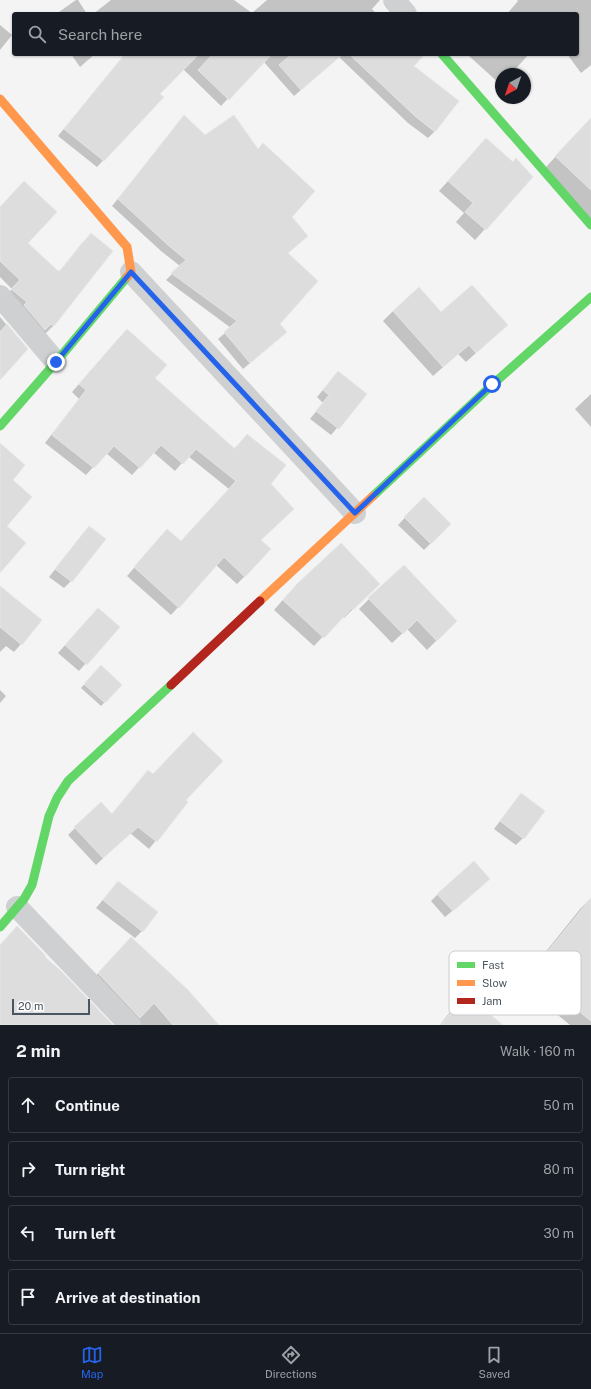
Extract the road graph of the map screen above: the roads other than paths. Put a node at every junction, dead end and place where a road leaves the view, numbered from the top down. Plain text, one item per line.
1 (394, 0) edge
2 (404, 12) edge
3 (444, 56) edge
4 (0, 99) edge
5 (591, 225) edge
6 (131, 272) junction
7 (0, 296) edge
8 (591, 297) edge
9 (56, 362) junction
10 (0, 426) edge
11 (355, 513) junction
12 (16, 907) junction
13 (0, 926) edge
14 (130, 1025) edge

1 - 2 street
3 - 5 street
4 - 6 street
6 - 9 street
6 - 11 street
7 - 9 street
8 - 11 street
9 - 10 street
11 - 12 street
12 - 13 street
12 - 14 street

